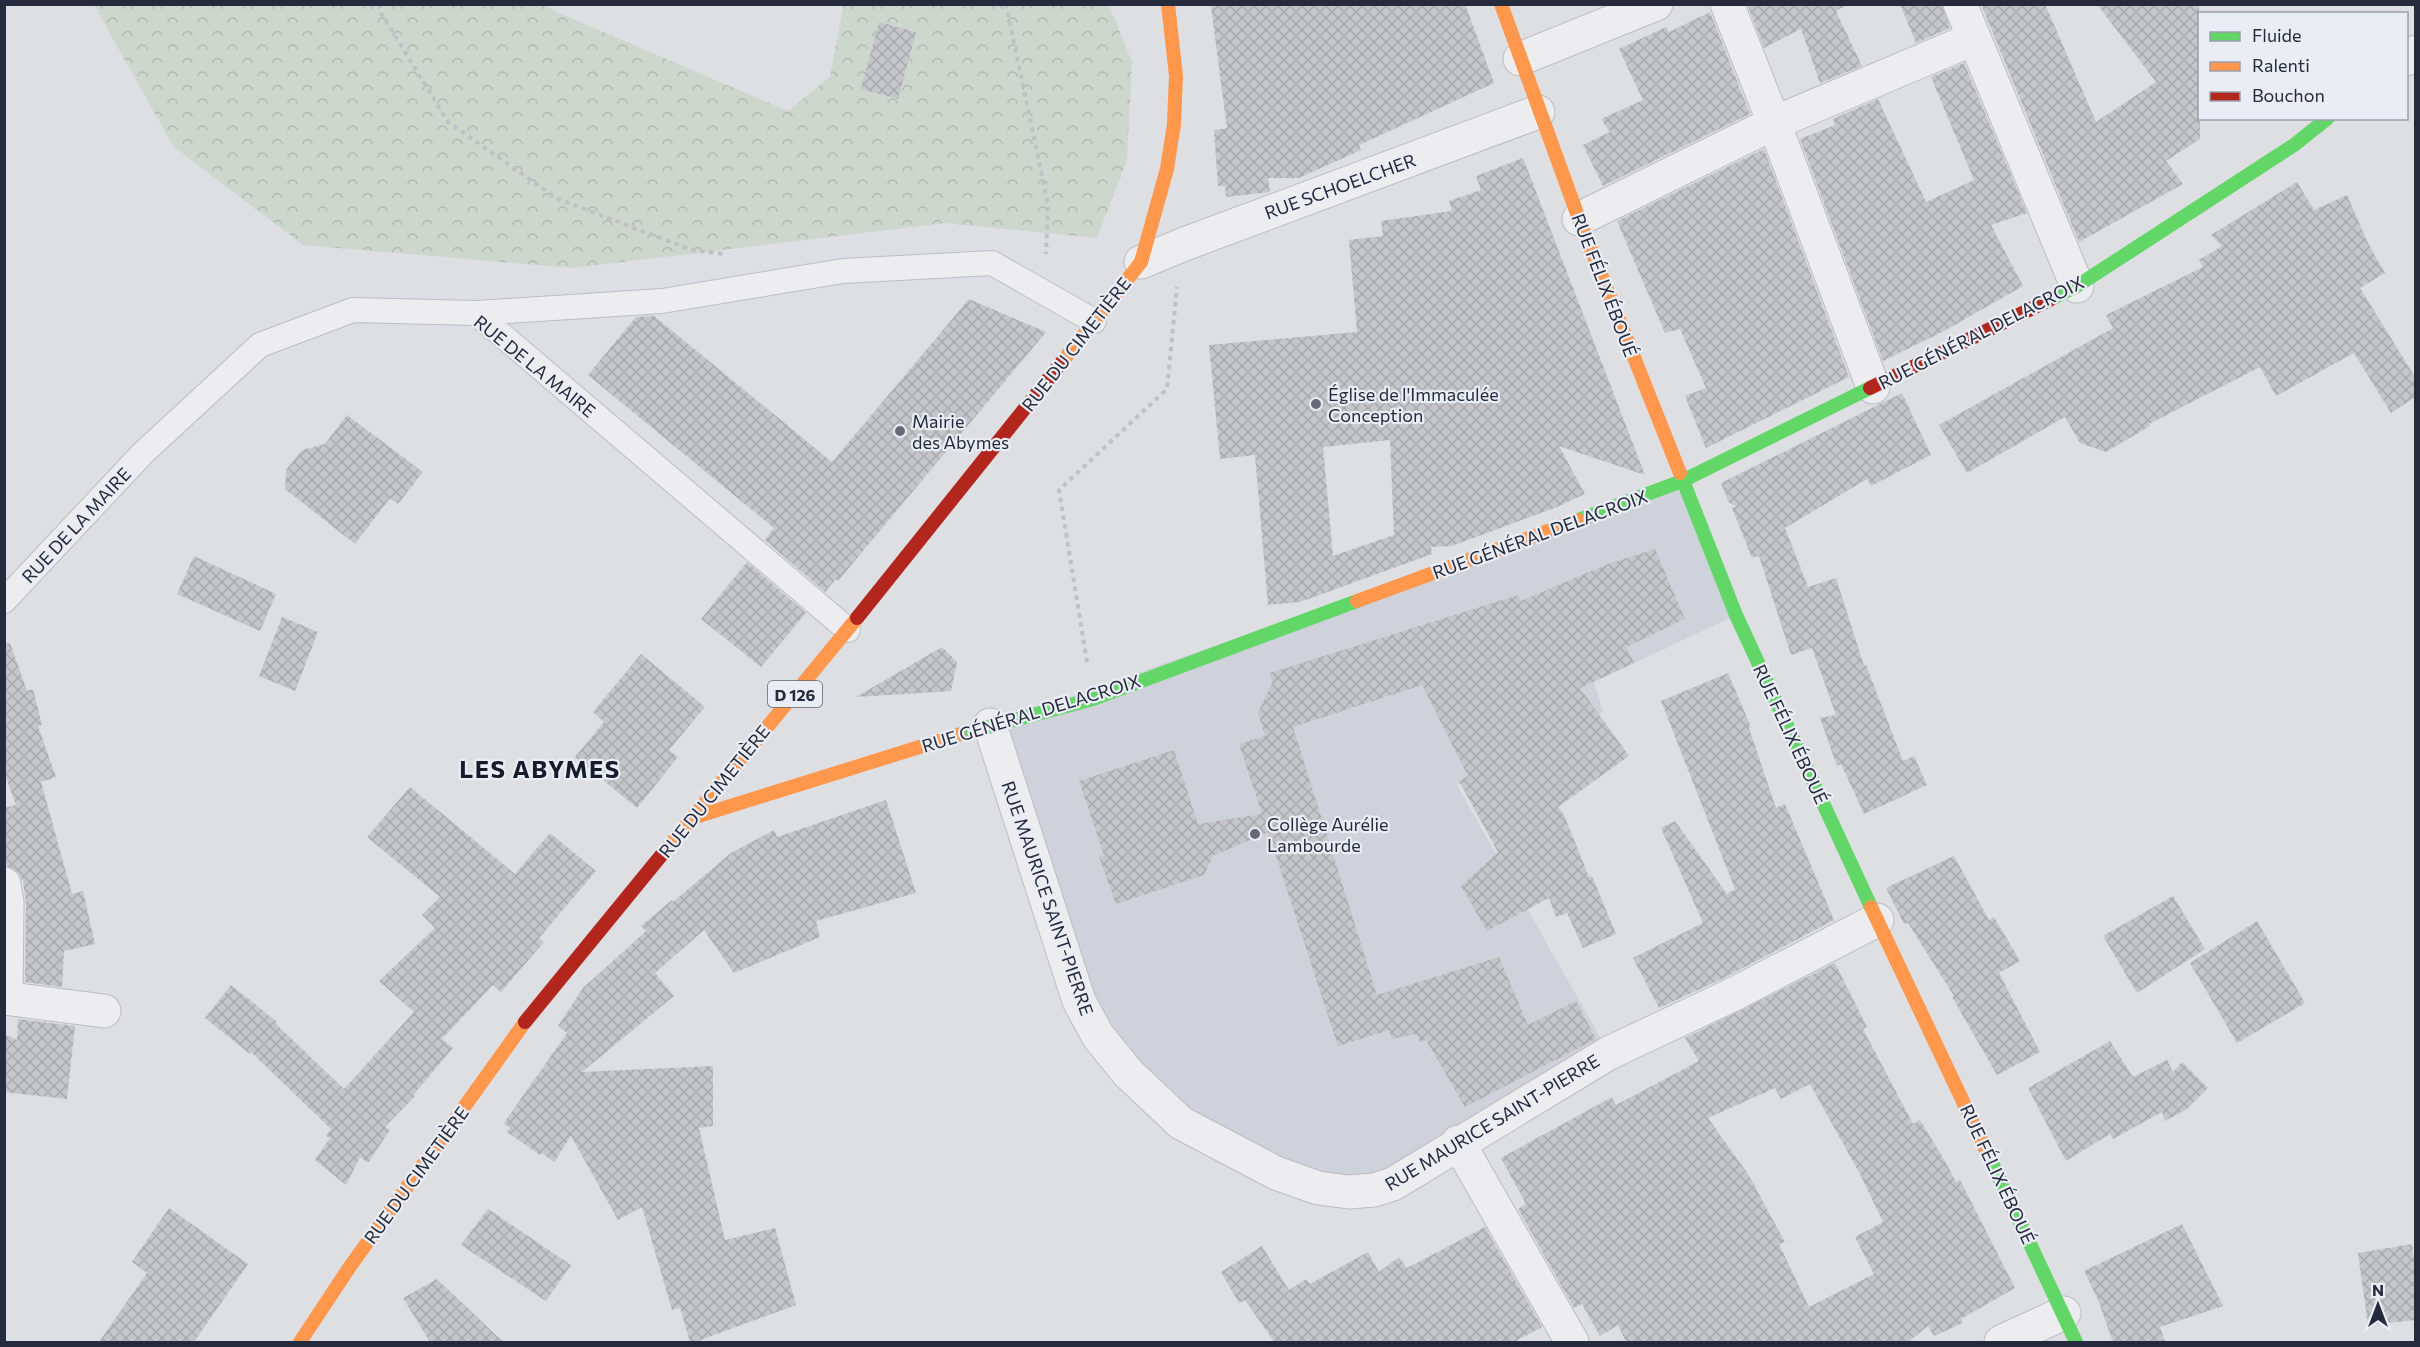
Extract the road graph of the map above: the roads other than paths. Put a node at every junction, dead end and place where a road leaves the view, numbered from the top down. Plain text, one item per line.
1 (1168, 4) edge
2 (1501, 4) edge
3 (1656, 4) edge
4 (1727, 4) edge
5 (1960, 4) edge
6 (1973, 39) junction
7 (1520, 59) junction
8 (1538, 112) junction
9 (2325, 120) edge
10 (1774, 123) junction
11 (1579, 219) junction
12 (1142, 262) junction
13 (2077, 286) junction
14 (476, 313) junction
15 (1094, 321) junction
16 (1873, 387) junction
17 (1682, 481) junction
18 (4, 601) edge
19 (848, 630) junction
20 (990, 725) junction
21 (692, 818) junction
22 (4, 884) edge
23 (1877, 920) junction
24 (5, 998) edge
25 (104, 1011) dead end
26 (1458, 1142) junction
27 (2070, 1328) edge
28 (300, 1342) edge
29 (1572, 1342) edge
30 (2001, 1342) edge

1 - 12 street, RUE DU CIMETIÈRE / D 126
2 - 7 street, RUE FÉLIX ÉBOUÉ
3 - 7 street
4 - 10 street
5 - 6 street
6 - 10 street
6 - 13 street
7 - 8 street, RUE FÉLIX ÉBOUÉ
8 - 11 street, RUE FÉLIX ÉBOUÉ
8 - 12 street, RUE SCHOELCHER
9 - 13 street, RUE GÉNÉRAL DELACROIX
10 - 11 street
10 - 16 street
11 - 17 street, RUE FÉLIX ÉBOUÉ
12 - 15 street, RUE DU CIMETIÈRE / D 126
13 - 16 street, RUE GÉNÉRAL DELACROIX
14 - 15 lane
14 - 18 lane, RUE DE LA MAIRE
14 - 19 lane, RUE DE LA MAIRE
15 - 19 street, RUE DU CIMETIÈRE / D 126
16 - 17 street, RUE GÉNÉRAL DELACROIX
17 - 20 street, RUE GÉNÉRAL DELACROIX
17 - 23 street, RUE FÉLIX ÉBOUÉ
19 - 21 street, RUE DU CIMETIÈRE / D 126
20 - 21 street, RUE GÉNÉRAL DELACROIX
20 - 26 street, RUE MAURICE SAINT-PIERRE
21 - 28 street, RUE DU CIMETIÈRE / D 126
22 - 24 street
23 - 26 street, RUE MAURICE SAINT-PIERRE
23 - 27 street, RUE FÉLIX ÉBOUÉ
24 - 25 street
26 - 29 street
27 - 30 street

